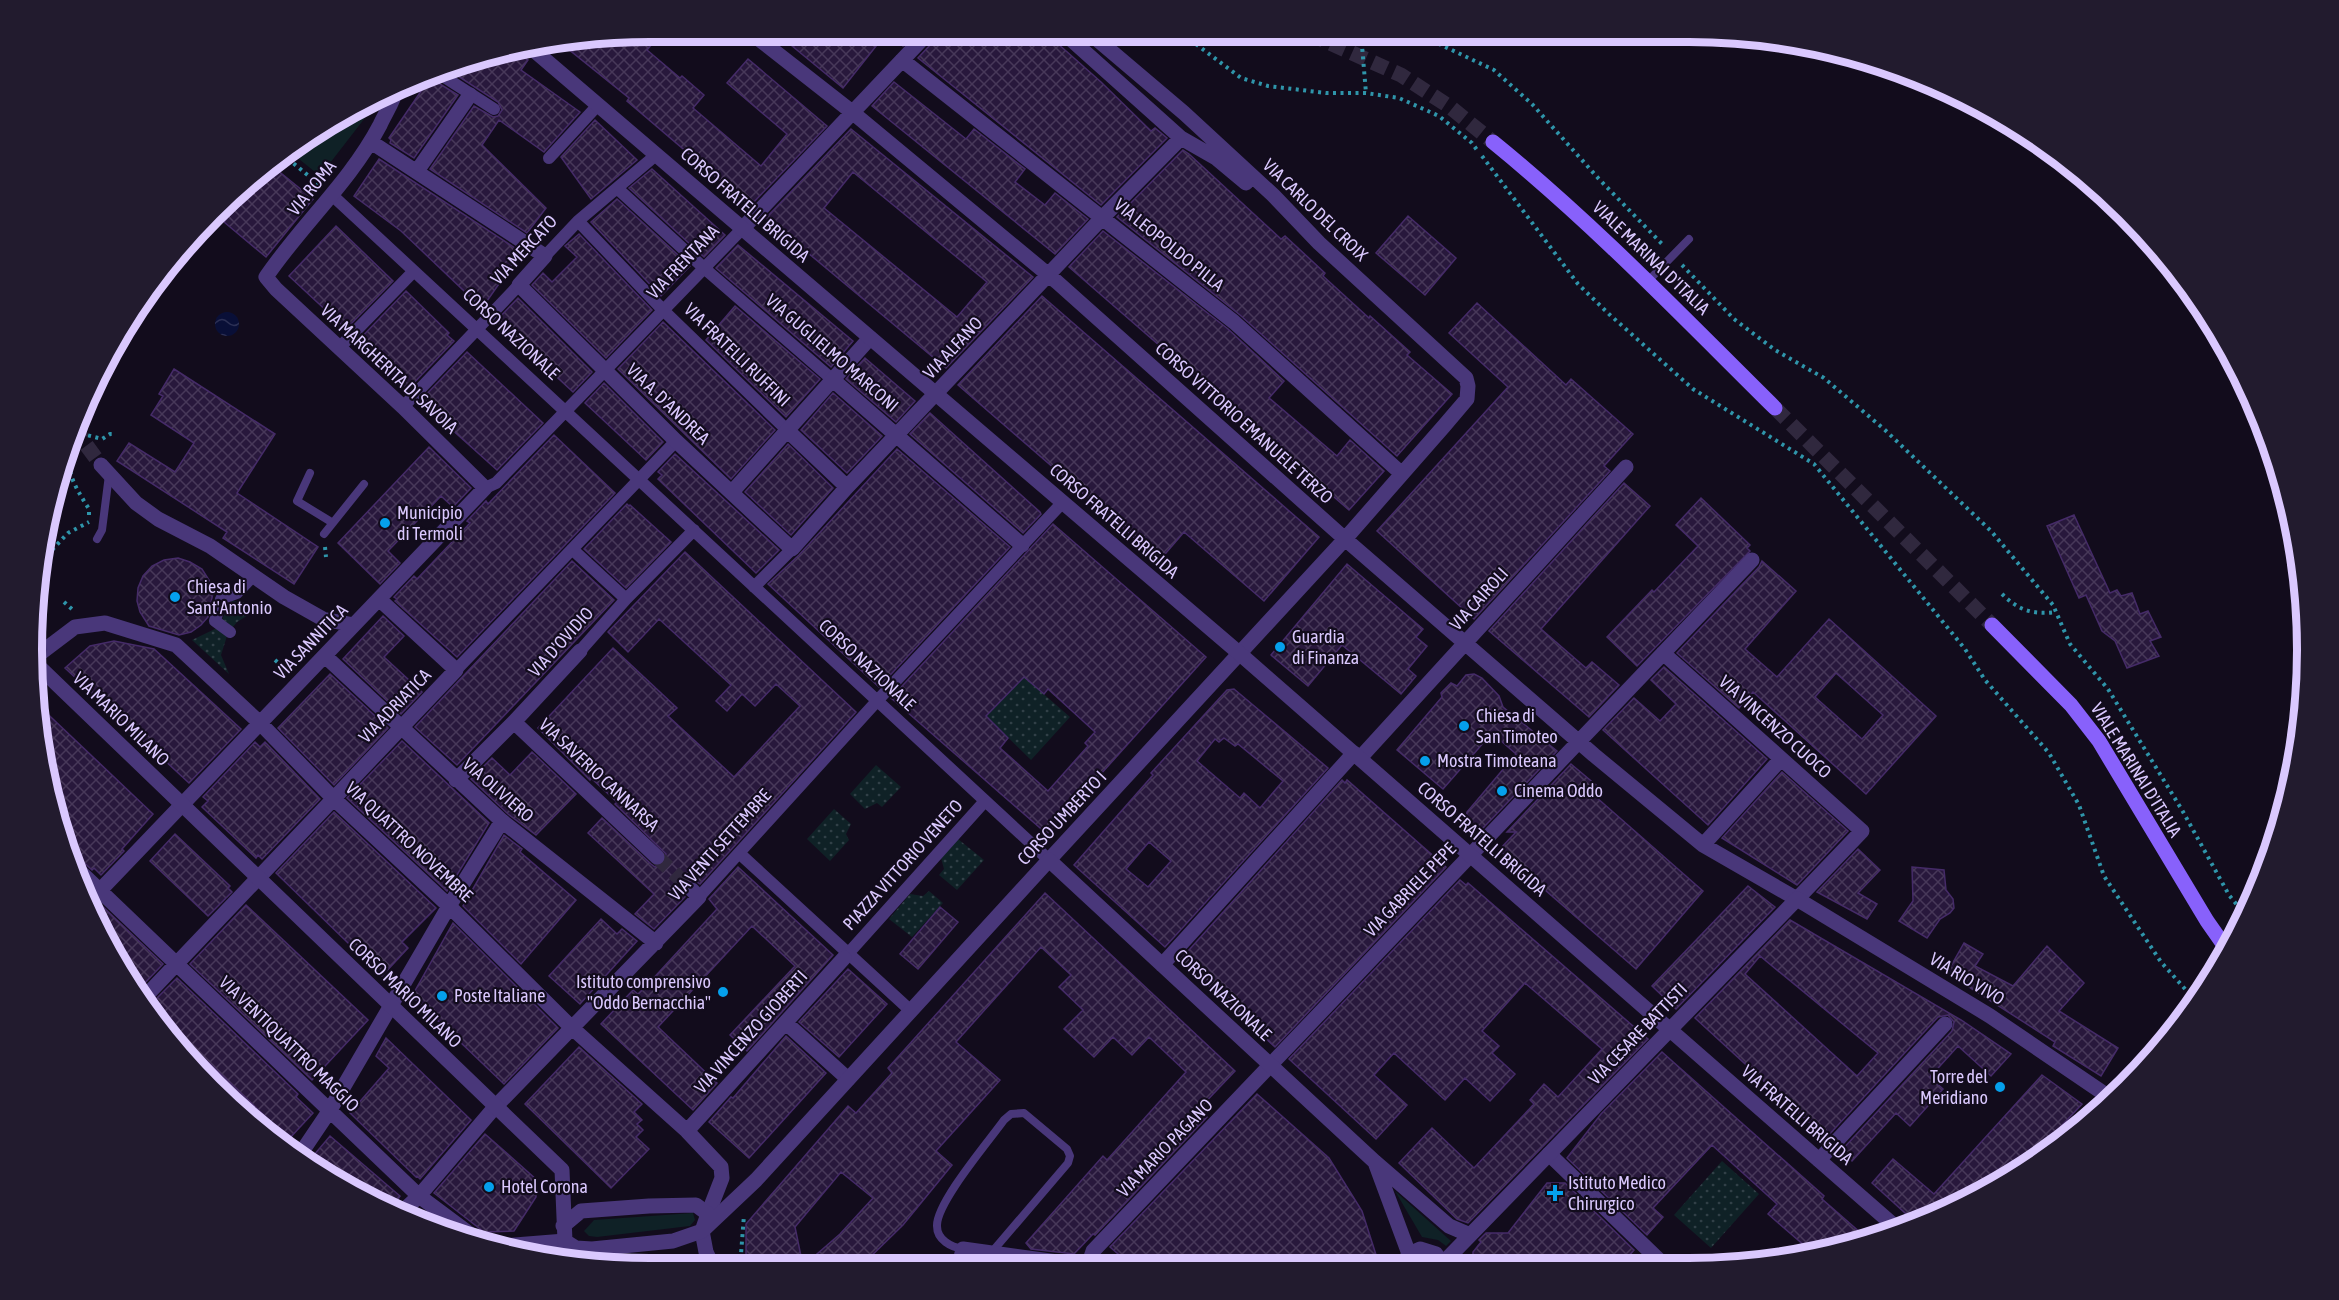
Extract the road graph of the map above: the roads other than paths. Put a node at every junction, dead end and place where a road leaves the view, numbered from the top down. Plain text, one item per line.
1 (763, 42) edge
2 (919, 42) edge
3 (1074, 42) edge
4 (1100, 42) edge
5 (537, 53) edge
6 (902, 60) junction
7 (445, 78) edge
8 (470, 95) junction
9 (393, 99) edge
10 (598, 105) junction
11 (494, 110) dead end
12 (852, 112) junction
13 (1181, 138) junction
14 (371, 142) junction
15 (1493, 142) tunnel mouth
16 (656, 155) junction
17 (549, 158) dead end
18 (417, 171) junction
19 (618, 189) junction
20 (333, 196) junction
21 (1103, 217) junction
22 (578, 221) junction
23 (742, 229) junction
24 (1310, 234) junction
25 (1689, 239) dead end
26 (545, 256) junction
27 (704, 268) junction
28 (414, 271) junction
29 (1049, 275) junction
30 (266, 277) joint
31 (1647, 282) junction
32 (519, 285) junction
33 (663, 310) junction
34 (477, 329) junction
35 (870, 338) junction
36 (339, 348) junction
37 (606, 371) junction
38 (833, 380) junction
39 (936, 394) junction
40 (404, 407) junction
41 (1775, 408) tunnel mouth
42 (566, 412) junction
43 (1444, 426) joint
44 (788, 431) junction
45 (897, 436) junction
46 (676, 441) junction
47 (1626, 466) dead end
48 (105, 470) joint
49 (310, 473) dead end
50 (1402, 474) junction
51 (639, 479) junction
52 (364, 484) dead end
53 (847, 487) junction
54 (486, 488) junction
55 (732, 492) junction
56 (1063, 502) junction
57 (333, 523) junction
58 (694, 531) junction
59 (324, 534) dead end
60 (1345, 538) junction
61 (97, 539) dead end
62 (1022, 545) junction
63 (572, 549) junction
64 (792, 549) junction
65 (1752, 560) dead end
66 (253, 576) junction
67 (754, 586) junction
68 (626, 599) junction
69 (379, 600) junction
70 (1992, 625) tunnel mouth
71 (354, 626) junction
72 (230, 632) dead end
73 (1466, 643) junction
74 (580, 651) joint
75 (42, 653) edge
76 (1239, 653) junction
77 (1663, 653) junction
78 (325, 656) junction
79 (42, 668) edge
80 (456, 670) junction
81 (877, 701) junction
82 (514, 722) junction
83 (260, 723) junction
84 (401, 728) junction
85 (1579, 741) junction
86 (1357, 756) junction
87 (1781, 759) junction
88 (456, 780) junction
89 (334, 799) junction
90 (985, 801) junction
91 (182, 805) junction
92 (502, 821) junction
93 (1862, 831) joint
94 (1703, 845) junction
95 (740, 853) junction
96 (1470, 855) junction
97 (657, 857) tunnel mouth
98 (1049, 860) junction
99 (85, 876) edge
100 (257, 878) junction
101 (100, 890) junction
102 (696, 894) joint
103 (94, 896) edge
104 (1797, 898) junction
105 (449, 906) junction
106 (2222, 942) edge
107 (656, 943) junction
108 (846, 956) junction
109 (177, 963) junction
110 (1162, 965) junction
111 (148, 993) edge
112 (391, 1008) junction
113 (911, 1011) junction
114 (786, 1023) junction
115 (1945, 1024) dead end
116 (571, 1027) junction
117 (1670, 1030) junction
118 (1270, 1065) junction
119 (848, 1079) junction
120 (2104, 1094) edge
121 (495, 1107) junction
122 (330, 1110) junction
123 (687, 1131) junction
124 (303, 1150) edge
125 (1549, 1154) junction
126 (1819, 1160) junction
127 (1375, 1162) junction
128 (419, 1196) junction
129 (407, 1207) edge
130 (708, 1214) junction
131 (1891, 1223) edge
132 (463, 1228) edge
133 (702, 1231) junction
134 (564, 1233) junction
135 (1470, 1235) junction
136 (524, 1244) edge
137 (963, 1249) junction
138 (991, 1253) junction
139 (709, 1258) edge
140 (961, 1258) edge
141 (1028, 1258) edge
142 (1096, 1258) edge
143 (1406, 1258) edge
144 (1407, 1258) edge
145 (1439, 1258) edge
146 (1448, 1258) edge
147 (1657, 1258) edge

1 - 12 street, CORSO VITTORIO EMANUELE TERZO
2 - 6 street, VIA FRENTANA
3 - 13 street
4 - 24 street, VIA CARLO DEL CROIX
5 - 10 street, CORSO FRATELLI BRIGIDA
6 - 12 street, VIA FRENTANA
6 - 21 street, VIA LEOPOLDO PILLA
7 - 8 street
8 - 11 street
8 - 18 street
9 - 14 street, VIA ROMA
10 - 16 street, CORSO FRATELLI BRIGIDA
10 - 17 street
12 - 23 street, VIA FRENTANA
12 - 29 street, CORSO VITTORIO EMANUELE TERZO
13 - 21 street, VIA ALFANO
13 - 24 street
14 - 18 street
14 - 20 street, VIA ROMA
15 - 31 main road, VIALE MARINAI D'ITALIA
16 - 19 street, VIA MERCATO
16 - 23 street, CORSO FRATELLI BRIGIDA
18 - 26 street
19 - 22 street, VIA MERCATO
19 - 27 street, VIA GUGLIELMO MARCONI
20 - 28 street, CORSO NAZIONALE
20 - 30 street, VIA ROMA
21 - 29 street, VIA ALFANO
21 - 50 street, VIA LEOPOLDO PILLA
22 - 26 street, VIA MERCATO
22 - 33 street, VIA FRATELLI RUFFINI
23 - 27 street, VIA FRENTANA
23 - 35 street, CORSO FRATELLI BRIGIDA
24 - 43 street, VIA CARLO DEL CROIX
25 - 31 lane
26 - 32 street, VIA MERCATO
27 - 33 street, VIA FRENTANA
27 - 38 street, VIA GUGLIELMO MARCONI
28 - 34 street, CORSO NAZIONALE
28 - 36 street
29 - 39 street, VIA ALFANO
29 - 60 street, CORSO VITTORIO EMANUELE TERZO
30 - 36 street, VIA MARGHERITA DI SAVOIA
31 - 41 main road, VIALE MARINAI D'ITALIA
32 - 34 street, VIA MERCATO
32 - 37 street, VIA A. D'ANDREA
33 - 37 street, VIA FRENTANA
33 - 44 street, VIA FRATELLI RUFFINI
34 - 40 street, VIA MERCATO
34 - 42 street, CORSO NAZIONALE
35 - 38 street
35 - 39 street, CORSO FRATELLI BRIGIDA
36 - 40 street, VIA MARGHERITA DI SAVOIA
37 - 42 street, VIA FRENTANA
37 - 46 street, VIA A. D'ANDREA
38 - 44 street
38 - 45 street, VIA GUGLIELMO MARCONI
39 - 45 street, VIA ALFANO
39 - 56 street, CORSO FRATELLI BRIGIDA
40 - 54 street, VIA MARGHERITA DI SAVOIA
42 - 51 street, CORSO NAZIONALE
42 - 54 street, VIA SANNITICA
43 - 50 street, CORSO UMBERTO I
44 - 53 street, VIA FRATELLI RUFFINI
44 - 55 street
45 - 53 street, VIA ALFANO
45 - 62 street, VIA GUGLIELMO MARCONI
46 - 51 street, VIA ADRIATICA
46 - 55 street, VIA A. D'ANDREA
47 - 73 street, VIA CAIROLI
48 - 61 lane
48 - 66 street
49 - 57 lane
50 - 60 street, CORSO UMBERTO I
51 - 58 street, CORSO NAZIONALE
51 - 63 street, VIA ADRIATICA
52 - 57 lane
53 - 64 street, VIA ALFANO
54 - 69 street, VIA SANNITICA
55 - 64 street, VIA A. D'ANDREA
56 - 62 street, VIA VENTI SETTEMBRE
56 - 76 street, CORSO FRATELLI BRIGIDA
57 - 59 lane
58 - 67 street, CORSO NAZIONALE
58 - 68 street, VIA D'OVIDIO
60 - 73 street, CORSO VITTORIO EMANUELE TERZO
60 - 76 street, CORSO UMBERTO I
62 - 81 street, VIA VENTI SETTEMBRE
63 - 68 street
63 - 80 street, VIA ADRIATICA
64 - 67 street, VIA ALFANO
65 - 77 street, VIA GABRIELE PEPE
66 - 71 street
66 - 72 street
67 - 81 street, CORSO NAZIONALE
68 - 74 street, VIA D'OVIDIO
69 - 71 street, VIA SANNITICA
69 - 80 street
70 - 106 main road, VIALE MARINAI D'ITALIA
71 - 78 street, VIA SANNITICA
73 - 85 street, CORSO VITTORIO EMANUELE TERZO
73 - 86 street, VIA CAIROLI
74 - 82 street, VIA D'OVIDIO
75 - 83 street, VIA QUATTRO NOVEMBRE
76 - 86 street, CORSO FRATELLI BRIGIDA
76 - 98 street, CORSO UMBERTO I
77 - 85 street, VIA GABRIELE PEPE
77 - 87 street, VIA VINCENZO CUOCO
78 - 83 street, VIA SANNITICA
78 - 84 street, VIA OLIVIERO
79 - 91 street, VIA MARIO MILANO
80 - 84 street, VIA ADRIATICA
81 - 90 street, CORSO NAZIONALE
81 - 95 street, VIA VENTI SETTEMBRE
82 - 88 street, VIA D'OVIDIO
82 - 97 street, VIA SAVERIO CANNARSA
83 - 89 street, VIA QUATTRO NOVEMBRE
83 - 91 street, VIA SANNITICA
84 - 88 street, VIA OLIVIERO
84 - 89 street, VIA ADRIATICA
85 - 94 street, CORSO VITTORIO EMANUELE TERZO
85 - 96 street, VIA GABRIELE PEPE
86 - 96 street, CORSO FRATELLI BRIGIDA
86 - 110 street, VIA CAIROLI
87 - 93 street, VIA VINCENZO CUOCO
87 - 94 street
88 - 92 street, VIA OLIVIERO
89 - 100 street, VIA ADRIATICA
89 - 105 street, VIA QUATTRO NOVEMBRE
90 - 98 street, CORSO NAZIONALE
90 - 108 street, PIAZZA VITTORIO VENETO
91 - 100 street, CORSO MARIO MILANO
91 - 101 street, VIA SANNITICA
92 - 105 street
92 - 107 street, VIA OLIVIERO
93 - 104 street, VIA CESARE BATTISTI
94 - 104 street, CORSO VITTORIO EMANUELE TERZO
95 - 102 street, VIA VENTI SETTEMBRE
95 - 108 street, PIAZZA VITTORIO VENETO
96 - 117 street, CORSO FRATELLI BRIGIDA
96 - 118 street, VIA GABRIELE PEPE
98 - 110 street, CORSO NAZIONALE
98 - 113 street, CORSO UMBERTO I
99 - 101 street, VIA VENTIQUATTRO MAGGIO
100 - 109 street, VIA ADRIATICA
100 - 112 street, CORSO MARIO MILANO
101 - 103 street, VIA SANNITICA
101 - 109 street, VIA VENTIQUATTRO MAGGIO
102 - 107 street, VIA VENTI SETTEMBRE
104 - 117 street, VIA CESARE BATTISTI
104 - 120 street, VIA RIO VIVO
105 - 112 street
105 - 116 street, VIA QUATTRO NOVEMBRE
107 - 116 street, VIA VENTI SETTEMBRE
108 - 113 street, PIAZZA VITTORIO VENETO
108 - 114 street, VIA VINCENZO GIOBERTI
109 - 111 street, VIA ADRIATICA
109 - 122 street, VIA VENTIQUATTRO MAGGIO
110 - 118 street, CORSO NAZIONALE
112 - 121 street, CORSO MARIO MILANO
112 - 122 street
113 - 119 street, CORSO UMBERTO I
114 - 119 street
114 - 123 street, VIA VINCENZO GIOBERTI
115 - 126 street
116 - 121 street, VIA VENTI SETTEMBRE
116 - 123 street, VIA QUATTRO NOVEMBRE
117 - 125 street, VIA CESARE BATTISTI
117 - 126 street, VIA FRATELLI BRIGIDA
118 - 127 street, CORSO NAZIONALE
118 - 142 street, VIA MARIO PAGANO
119 - 133 street, CORSO UMBERTO I
121 - 128 street, VIA VENTI SETTEMBRE
121 - 134 street, CORSO MARIO MILANO
122 - 124 street
122 - 128 street, VIA VENTIQUATTRO MAGGIO
123 - 130 street, VIA QUATTRO NOVEMBRE
125 - 135 street, VIA CESARE BATTISTI
125 - 147 street
126 - 131 street, VIA FRATELLI BRIGIDA
127 - 135 street, CORSO NAZIONALE
127 - 143 street, CORSO NAZIONALE
128 - 129 street, VIA VENTI SETTEMBRE
128 - 132 street, VIA VENTIQUATTRO MAGGIO
130 - 133 street
130 - 134 street
133 - 134 street
133 - 139 street
134 - 136 street
135 - 146 street, VIA CESARE BATTISTI
137 - 138 street
137 - 138 lane
137 - 140 street
138 - 141 street
144 - 145 street

